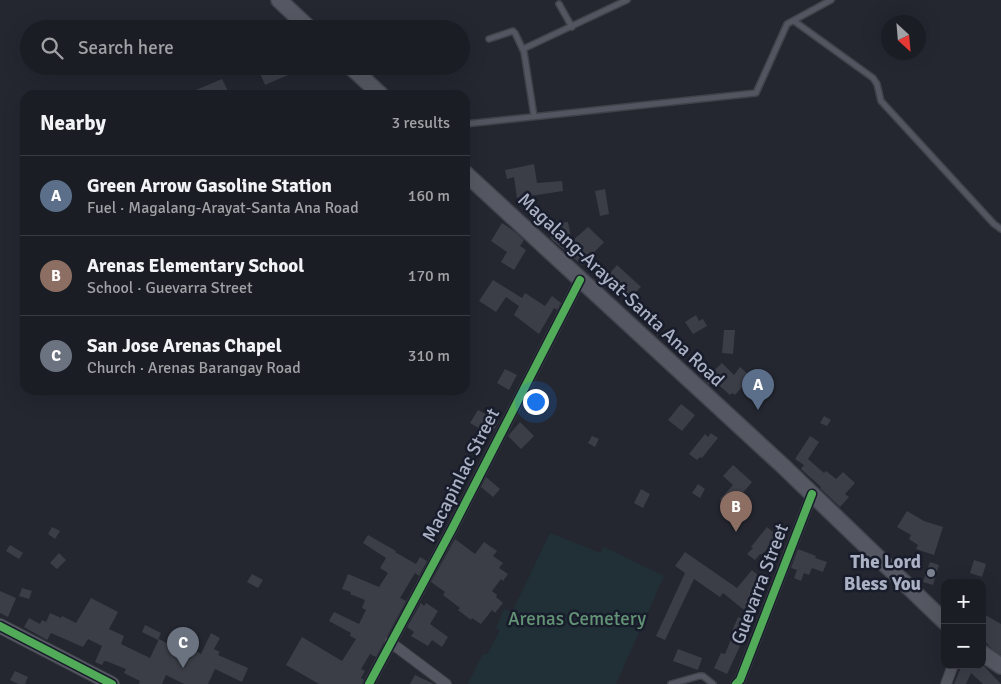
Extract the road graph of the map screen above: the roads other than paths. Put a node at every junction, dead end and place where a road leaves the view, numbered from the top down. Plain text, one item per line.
1 (279, 0) edge
2 (627, 0) edge
3 (831, 0) edge
4 (559, 4) dead end
5 (300, 20) edge
6 (794, 20) junction
7 (572, 27) junction
8 (489, 39) dead end
9 (523, 49) junction
10 (360, 75) edge
11 (376, 90) edge
12 (534, 116) junction
13 (470, 123) edge
14 (470, 178) edge
15 (1001, 229) edge
16 (580, 280) junction
17 (812, 494) junction
18 (941, 618) edge
19 (0, 626) edge
20 (390, 642) junction
21 (986, 656) edge
22 (1001, 666) edge
23 (952, 669) edge
24 (112, 684) edge
25 (369, 684) edge
26 (446, 684) edge
27 (671, 684) edge
28 (713, 684) edge
29 (736, 684) edge
30 (946, 684) edge

1 - 5 main road
2 - 7 lane
3 - 6 lane
4 - 7 lane
6 - 12 lane
6 - 15 lane
7 - 9 lane
8 - 9 lane
9 - 12 lane
10 - 11 main road
12 - 13 lane
14 - 16 main road, Magalang-Arayat-Santa Ana Road
16 - 17 main road, Magalang-Arayat-Santa Ana Road
16 - 20 street, Macapinlac Street
17 - 18 main road, Magalang-Arayat-Santa Ana Road
17 - 29 street, Guevarra Street
19 - 24 street
20 - 25 street, Macapinlac Street
20 - 26 street
21 - 22 main road
23 - 30 street
27 - 28 lane

